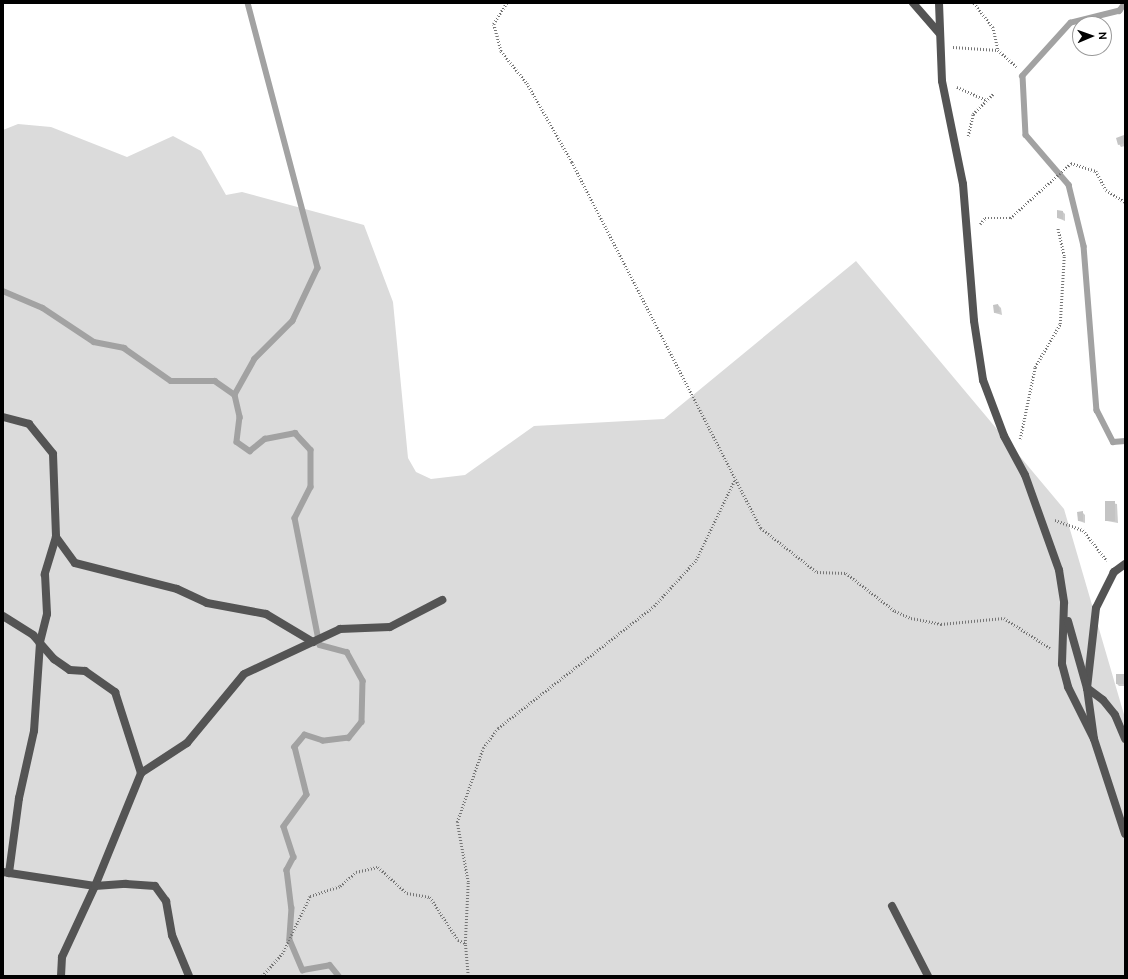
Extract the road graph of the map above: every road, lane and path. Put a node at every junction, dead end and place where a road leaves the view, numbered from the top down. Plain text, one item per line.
1 (507, 3) edge
2 (913, 3) edge
3 (939, 3) edge
4 (974, 3) edge
5 (939, 33) junction
6 (939, 48) junction
7 (998, 50) junction
8 (1017, 67) dead end
9 (942, 81) junction
10 (994, 93) dead end
11 (986, 100) junction
12 (956, 156) junction
13 (1125, 202) edge
14 (968, 226) junction
15 (1058, 229) dead end
16 (3, 417) edge
17 (1017, 460) junction
18 (736, 479) junction
19 (1041, 523) junction
20 (56, 537) junction
21 (1125, 564) edge
22 (1114, 572) junction
23 (442, 600) dead end
24 (1064, 603) junction
25 (3, 616) edge
26 (313, 642) junction
27 (40, 643) junction
28 (1062, 664) junction
29 (1087, 688) junction
30 (1125, 738) edge
31 (1094, 739) junction
32 (141, 773) junction
33 (1125, 834) edge
34 (6, 872) edge
35 (94, 886) junction
36 (892, 906) dead end
37 (465, 944) junction
38 (61, 976) edge
39 (189, 976) edge
40 (262, 976) edge
41 (468, 976) edge
42 (928, 976) edge

1 - 18 path
2 - 5 street
3 - 5 street
4 - 7 path
5 - 6 street
6 - 7 path
6 - 9 street
7 - 8 path
9 - 11 path
9 - 12 street
10 - 11 path
11 - 12 path
12 - 14 street
13 - 14 path
14 - 17 street
15 - 17 path
16 - 20 street
17 - 19 street
18 - 28 path
18 - 37 path
19 - 22 path
19 - 24 street
20 - 26 street
20 - 27 street
21 - 22 street
22 - 29 street
23 - 26 street
24 - 28 street
24 - 29 street
25 - 27 street
26 - 32 street
27 - 32 street
27 - 34 street
28 - 31 street
29 - 30 street
29 - 31 street
31 - 33 street
32 - 35 street
34 - 35 street
35 - 38 street
35 - 39 street
36 - 42 street
37 - 40 path
37 - 41 path

